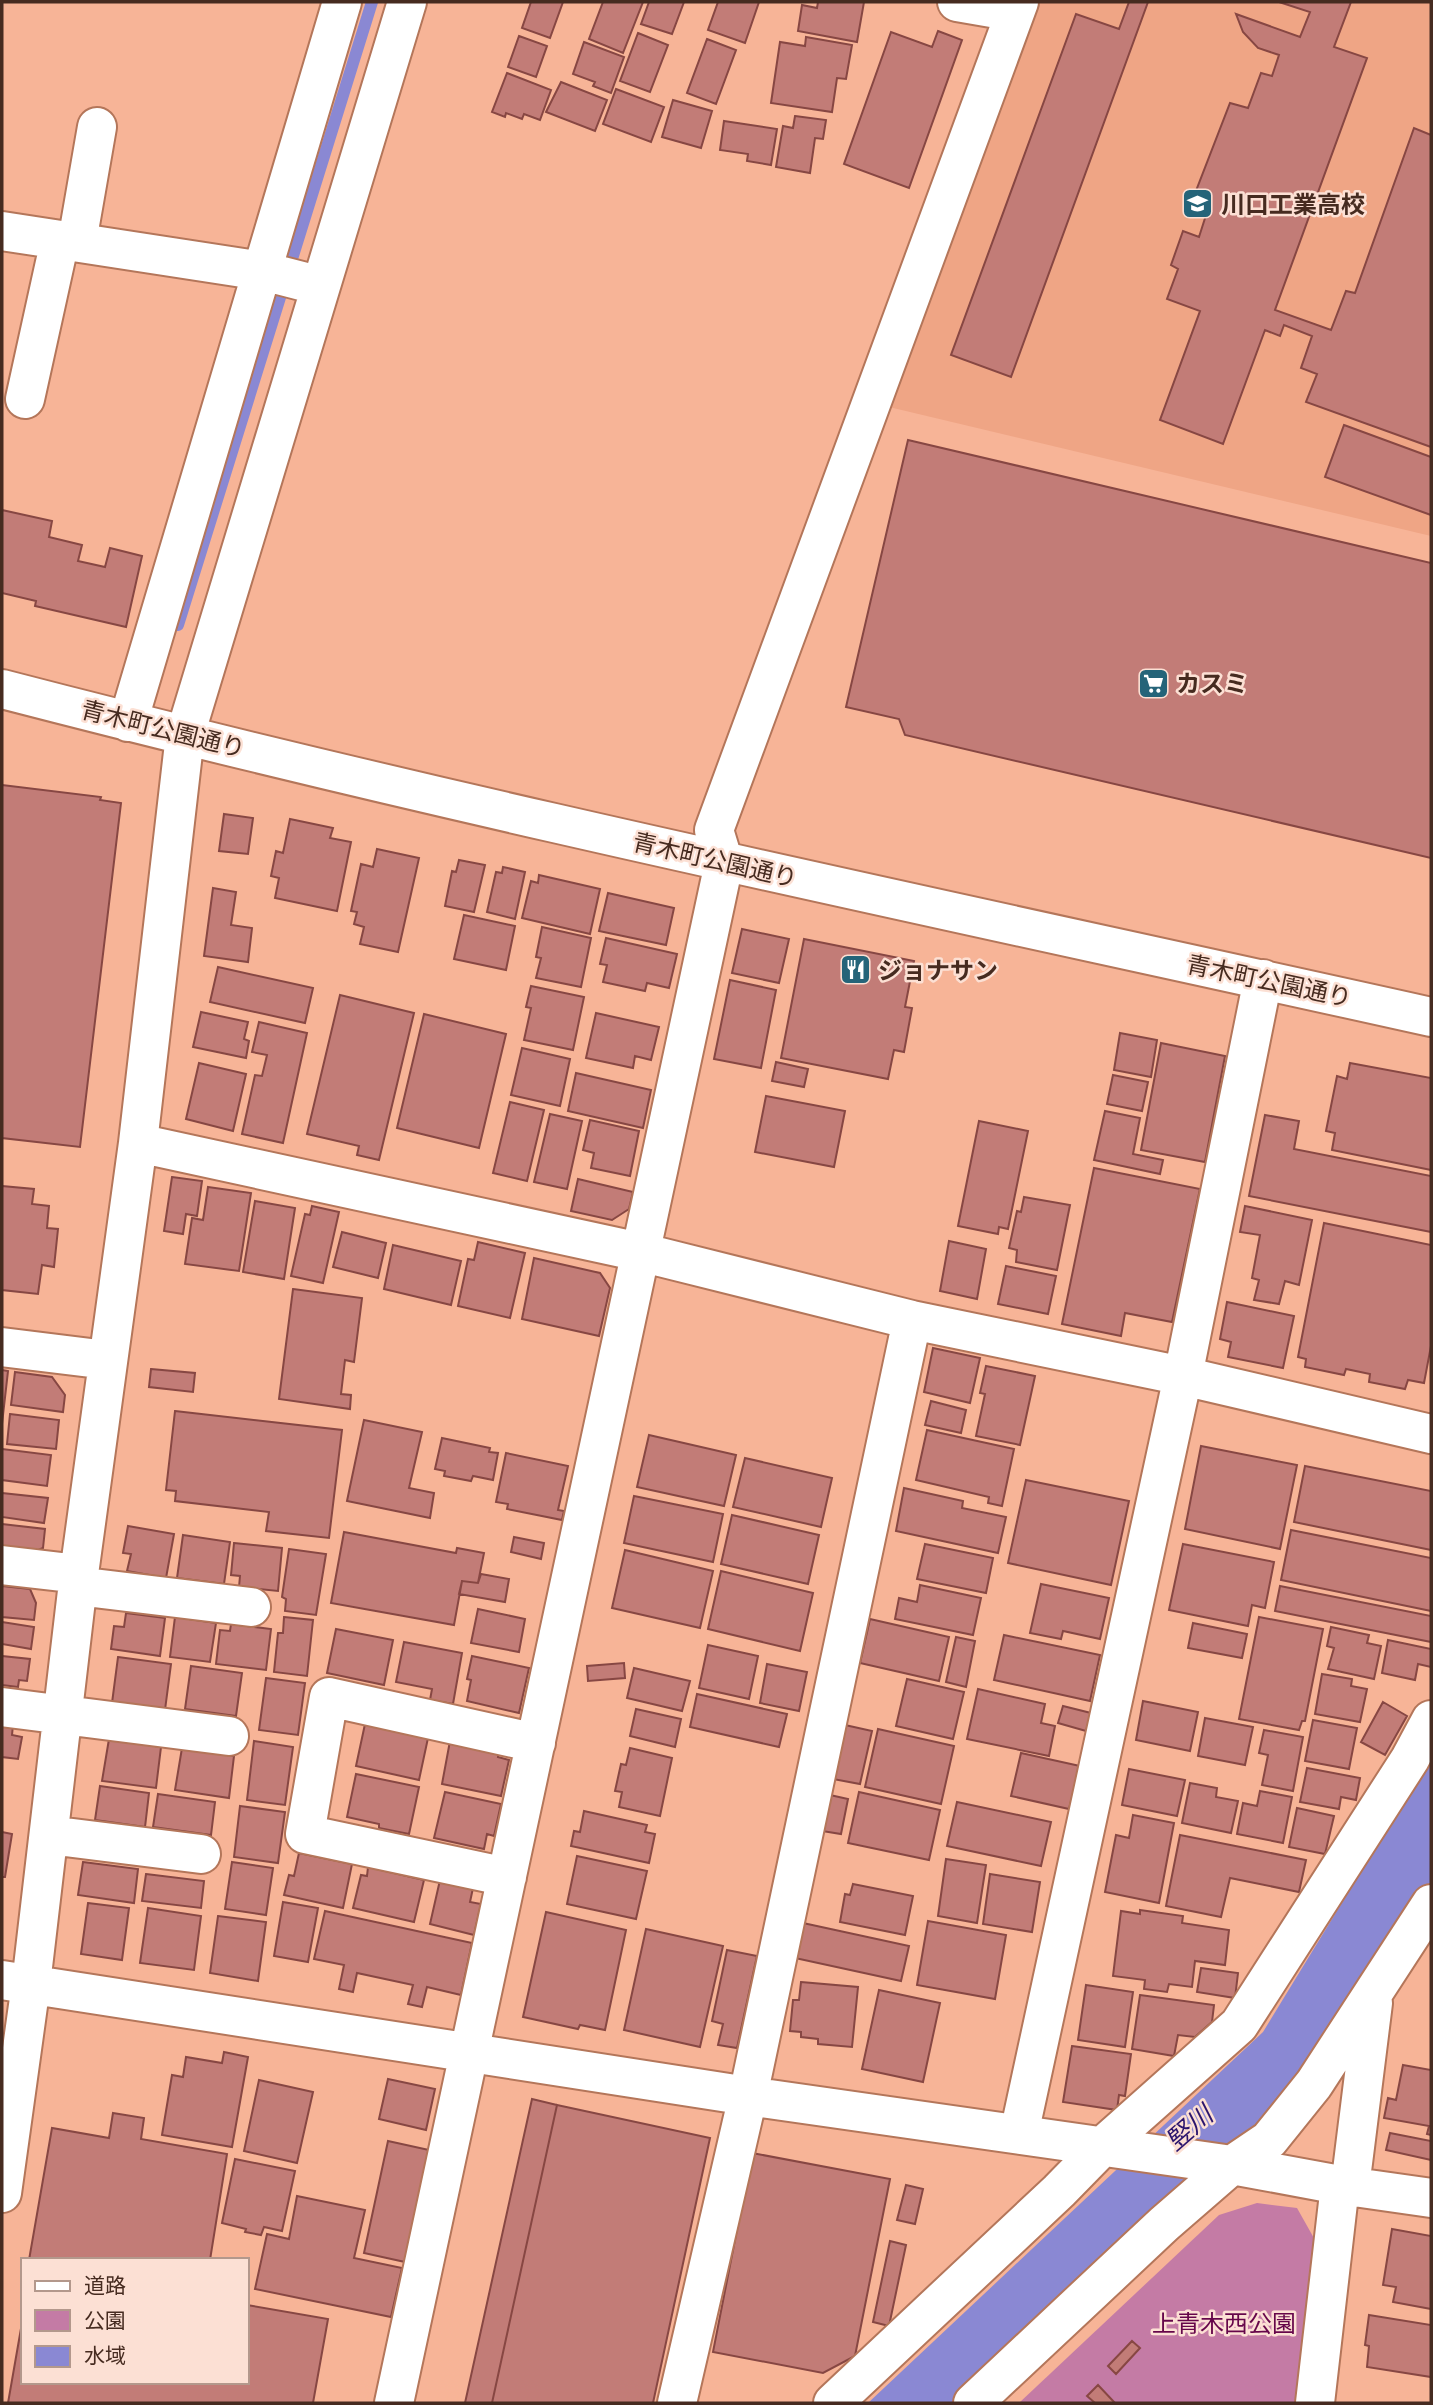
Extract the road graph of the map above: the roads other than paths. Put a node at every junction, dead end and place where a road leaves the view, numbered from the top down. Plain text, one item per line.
1 (342, 2) edge
2 (407, 2) edge
3 (957, 2) edge
4 (1017, 7) edge
5 (97, 127) dead end
6 (2, 231) edge
7 (69, 241) junction
8 (263, 271) junction
9 (321, 286) junction
10 (25, 400) dead end
11 (2, 689) edge
12 (128, 722) junction
13 (185, 735) junction
14 (724, 863) junction
15 (1263, 979) junction
16 (1431, 1017) edge
17 (138, 1143) junction
18 (640, 1252) junction
19 (912, 1320) junction
20 (2, 1347) edge
21 (107, 1360) junction
22 (1183, 1376) junction
23 (1431, 1434) edge
24 (2, 1565) edge
25 (78, 1580) junction
26 (251, 1607) dead end
27 (2, 1707) edge
28 (64, 1714) junction
29 (1431, 1720) edge
30 (229, 1737) dead end
31 (536, 1743) junction
32 (49, 1835) junction
33 (201, 1854) dead end
34 (507, 1877) junction
35 (1431, 1904) edge
36 (16, 1982) edge
37 (1374, 1994) junction
38 (469, 2053) junction
39 (748, 2096) junction
40 (1019, 2133) junction
41 (1104, 2145) junction
42 (1232, 2165) junction
43 (1345, 2186) junction
44 (2, 2193) edge
45 (1431, 2199) edge
46 (394, 2403) edge
47 (677, 2403) edge
48 (832, 2403) edge
49 (973, 2403) edge
50 (1315, 2403) edge

1 - 8 street
2 - 9 street
3 - 4 street
4 - 14 street
5 - 7 street
6 - 7 street
7 - 8 street
7 - 10 street
8 - 9 street
8 - 12 street
9 - 13 street
11 - 12 street, 青木町公園通り
12 - 13 street, 青木町公園通り
13 - 14 street, 青木町公園通り
13 - 17 street
14 - 15 street, 青木町公園通り
14 - 18 street
15 - 16 street, 青木町公園通り
15 - 22 street
17 - 18 street
17 - 21 street
18 - 19 street
18 - 31 street
19 - 22 street
19 - 39 street
20 - 21 street
21 - 25 street
22 - 23 street
22 - 40 street
24 - 25 street
25 - 26 street
25 - 28 street
27 - 28 street
28 - 30 street
28 - 32 street
29 - 41 street
31 - 34 street
31 - 34 street
32 - 33 street
32 - 36 street
34 - 38 street
35 - 37 street
36 - 38 street
36 - 44 street
37 - 42 street
37 - 43 street
38 - 39 street
38 - 46 street
39 - 40 street
39 - 47 street
40 - 41 street
41 - 42 street
41 - 48 street
42 - 43 street
42 - 49 street
43 - 45 street
43 - 50 street

